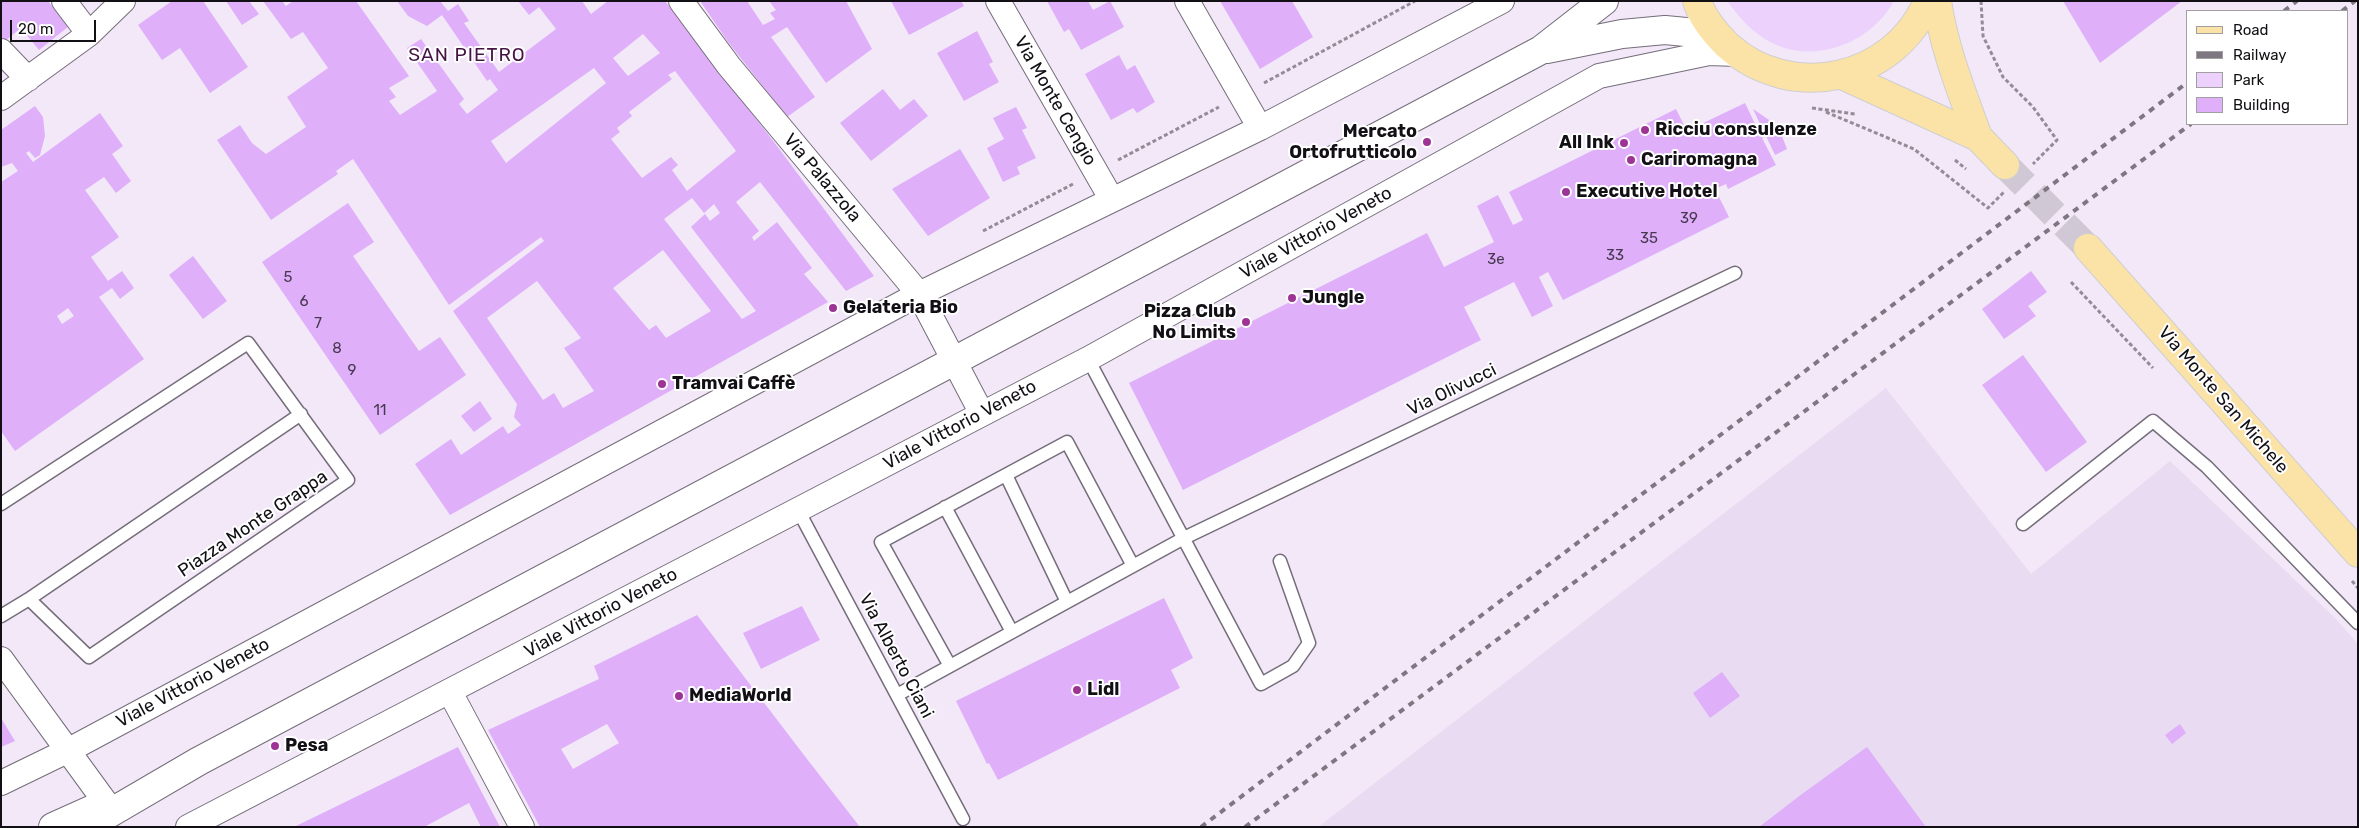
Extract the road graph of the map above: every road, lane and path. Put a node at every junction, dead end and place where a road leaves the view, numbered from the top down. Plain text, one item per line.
1 (64, 1) edge
2 (123, 1) edge
3 (681, 1) edge
4 (998, 1) edge
5 (1186, 1) edge
6 (1502, 1) edge
7 (1604, 1) edge
8 (1696, 1) edge
9 (1928, 1) edge
10 (1937, 1) edge
11 (89, 34) junction
12 (1717, 35) junction
13 (1541, 50) junction
14 (1, 51) edge
15 (1738, 54) junction
16 (1842, 75) junction
17 (28, 79) junction
18 (1, 98) edge
19 (1260, 128) junction
20 (1978, 137) junction
21 (2005, 165) tunnel mouth
22 (1112, 200) junction
23 (2088, 248) tunnel mouth
24 (1735, 273) dead end
25 (919, 294) junction
26 (1088, 359) junction
27 (954, 361) junction
28 (301, 414) junction
29 (982, 414) junction
30 (1006, 475) junction
31 (1, 504) edge
32 (945, 507) junction
33 (798, 510) junction
34 (2023, 524) dead end
35 (1184, 538) junction
36 (2358, 552) edge
37 (1280, 561) dead end
38 (1132, 566) junction
39 (30, 599) junction
40 (1067, 602) junction
41 (1, 616) edge
42 (2358, 624) edge
43 (1012, 632) junction
44 (1, 659) edge
45 (950, 666) junction
46 (450, 692) junction
47 (897, 695) junction
48 (69, 750) junction
49 (1, 783) edge
50 (112, 814) edge
51 (963, 819) dead end
52 (53, 827) edge
53 (86, 827) edge
54 (188, 827) edge
55 (522, 827) edge

1 - 11 street
2 - 11 street
3 - 25 street, Via Palazzola
4 - 22 street, Via Monte Cengio
5 - 19 street
6 - 19 street, Viale Vittorio Veneto
7 - 13 main road
8 - 12 main road
9 - 16 main road
10 - 20 main road
11 - 17 street
12 - 13 main road
12 - 15 main road
13 - 27 main road
14 - 17 street
15 - 16 main road
15 - 26 street, Viale Vittorio Veneto
16 - 20 main road
17 - 18 street
19 - 22 street, Viale Vittorio Veneto
20 - 21 main road
22 - 25 street, Viale Vittorio Veneto
23 - 36 main road, Via Monte San Michele
24 - 35 lane, Via Olivucci
25 - 27 street, Via Palazzola
25 - 48 street, Viale Vittorio Veneto
26 - 29 street, Viale Vittorio Veneto
26 - 35 lane
27 - 29 street, Via Palazzola
27 - 50 main road
28 - 31 lane, Piazza Monte Grappa
28 - 39 lane
28 - 39 lane, Piazza Monte Grappa
29 - 33 street, Viale Vittorio Veneto
30 - 32 lane
30 - 38 lane
30 - 40 lane
32 - 43 lane
32 - 45 lane
33 - 46 street, Viale Vittorio Veneto
33 - 47 lane, Via Alberto Ciani
34 - 42 lane
35 - 37 lane
35 - 38 lane, Via Olivucci
38 - 40 lane, Via Olivucci
39 - 41 lane
40 - 43 lane, Via Olivucci
43 - 45 lane, Via Olivucci
44 - 48 street
45 - 47 lane, Via Olivucci
46 - 54 street, Viale Vittorio Veneto
46 - 55 street
47 - 51 lane, Via Alberto Ciani
48 - 49 street, Viale Vittorio Veneto
48 - 50 street
50 - 52 main road
50 - 53 main road

